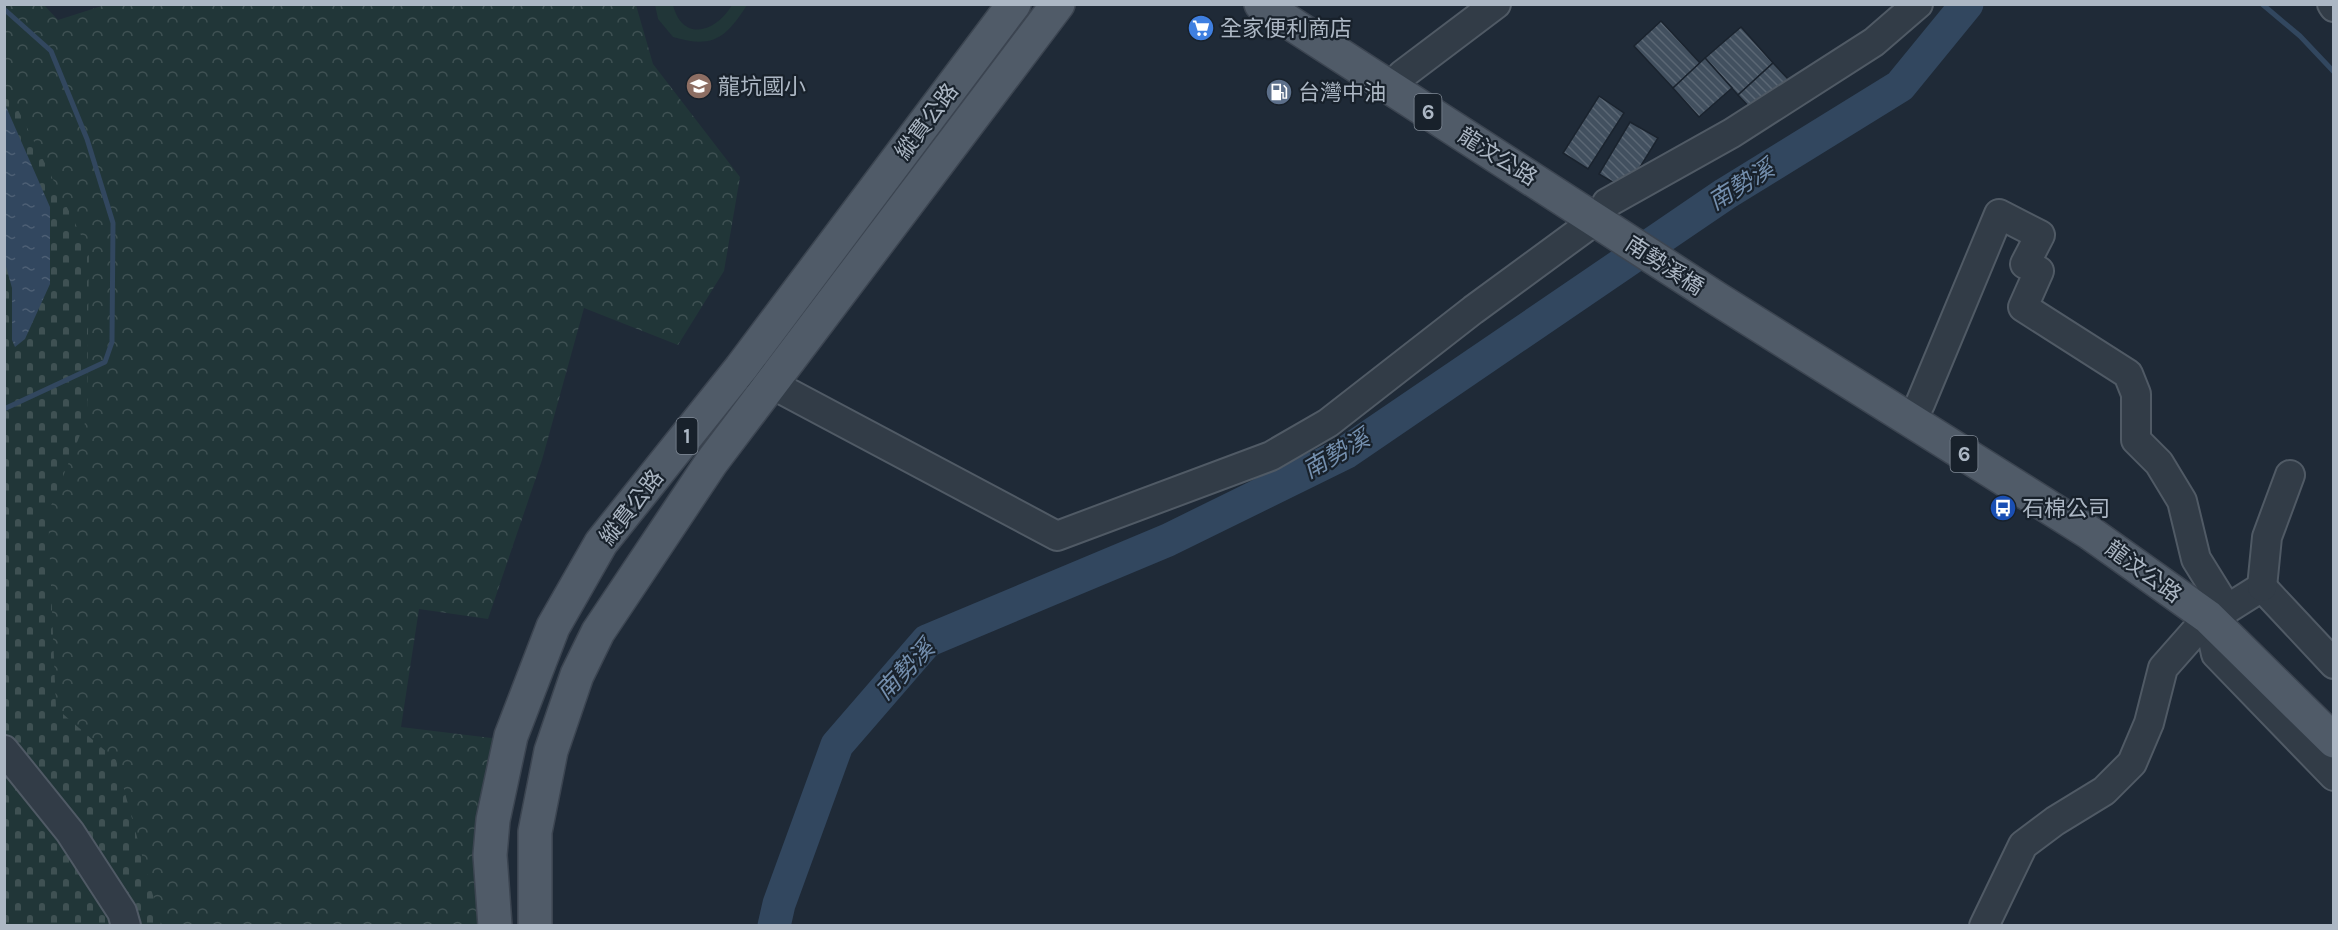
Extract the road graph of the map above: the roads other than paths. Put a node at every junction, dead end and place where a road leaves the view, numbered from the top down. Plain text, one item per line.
1 (1014, 4) edge
2 (1058, 4) edge
3 (1496, 4) edge
4 (1918, 4) edge
5 (1277, 7) edge
6 (1342, 48) junction
7 (1402, 75) junction
8 (1611, 218) junction
9 (1723, 290) joint
10 (741, 368) junction
11 (771, 383) junction
12 (1915, 412) junction
13 (2290, 475) dead end
14 (2262, 587) junction
15 (2217, 613) junction
16 (2334, 664) edge
17 (2334, 713) edge
18 (2334, 741) edge
19 (4, 750) edge
20 (2334, 776) edge
21 (126, 926) edge
22 (495, 926) edge
23 (535, 926) edge
24 (1984, 926) edge

1 - 10 main road, 縱貫公路 / 1
2 - 11 main road, 縱貫公路 / 1
3 - 7 street
4 - 8 street
5 - 6 main road, 龍汶公路 / 6
6 - 7 main road, 龍汶公路 / 6
6 - 8 main road, 龍汶公路 / 6
7 - 8 main road, 龍汶公路 / 6
8 - 9 main road, 南勢溪橋 / 6
8 - 11 street
9 - 12 main road, 龍汶公路 / 6
10 - 11 street
10 - 22 main road, 縱貫公路 / 1
11 - 23 main road, 縱貫公路 / 1
12 - 15 main road, 龍汶公路 / 6
12 - 15 street
13 - 14 street
14 - 15 street
14 - 16 street
15 - 17 main road, 龍汶公路 / 6
15 - 18 main road, 龍汶公路 / 6
15 - 20 street
15 - 24 street
19 - 21 street

